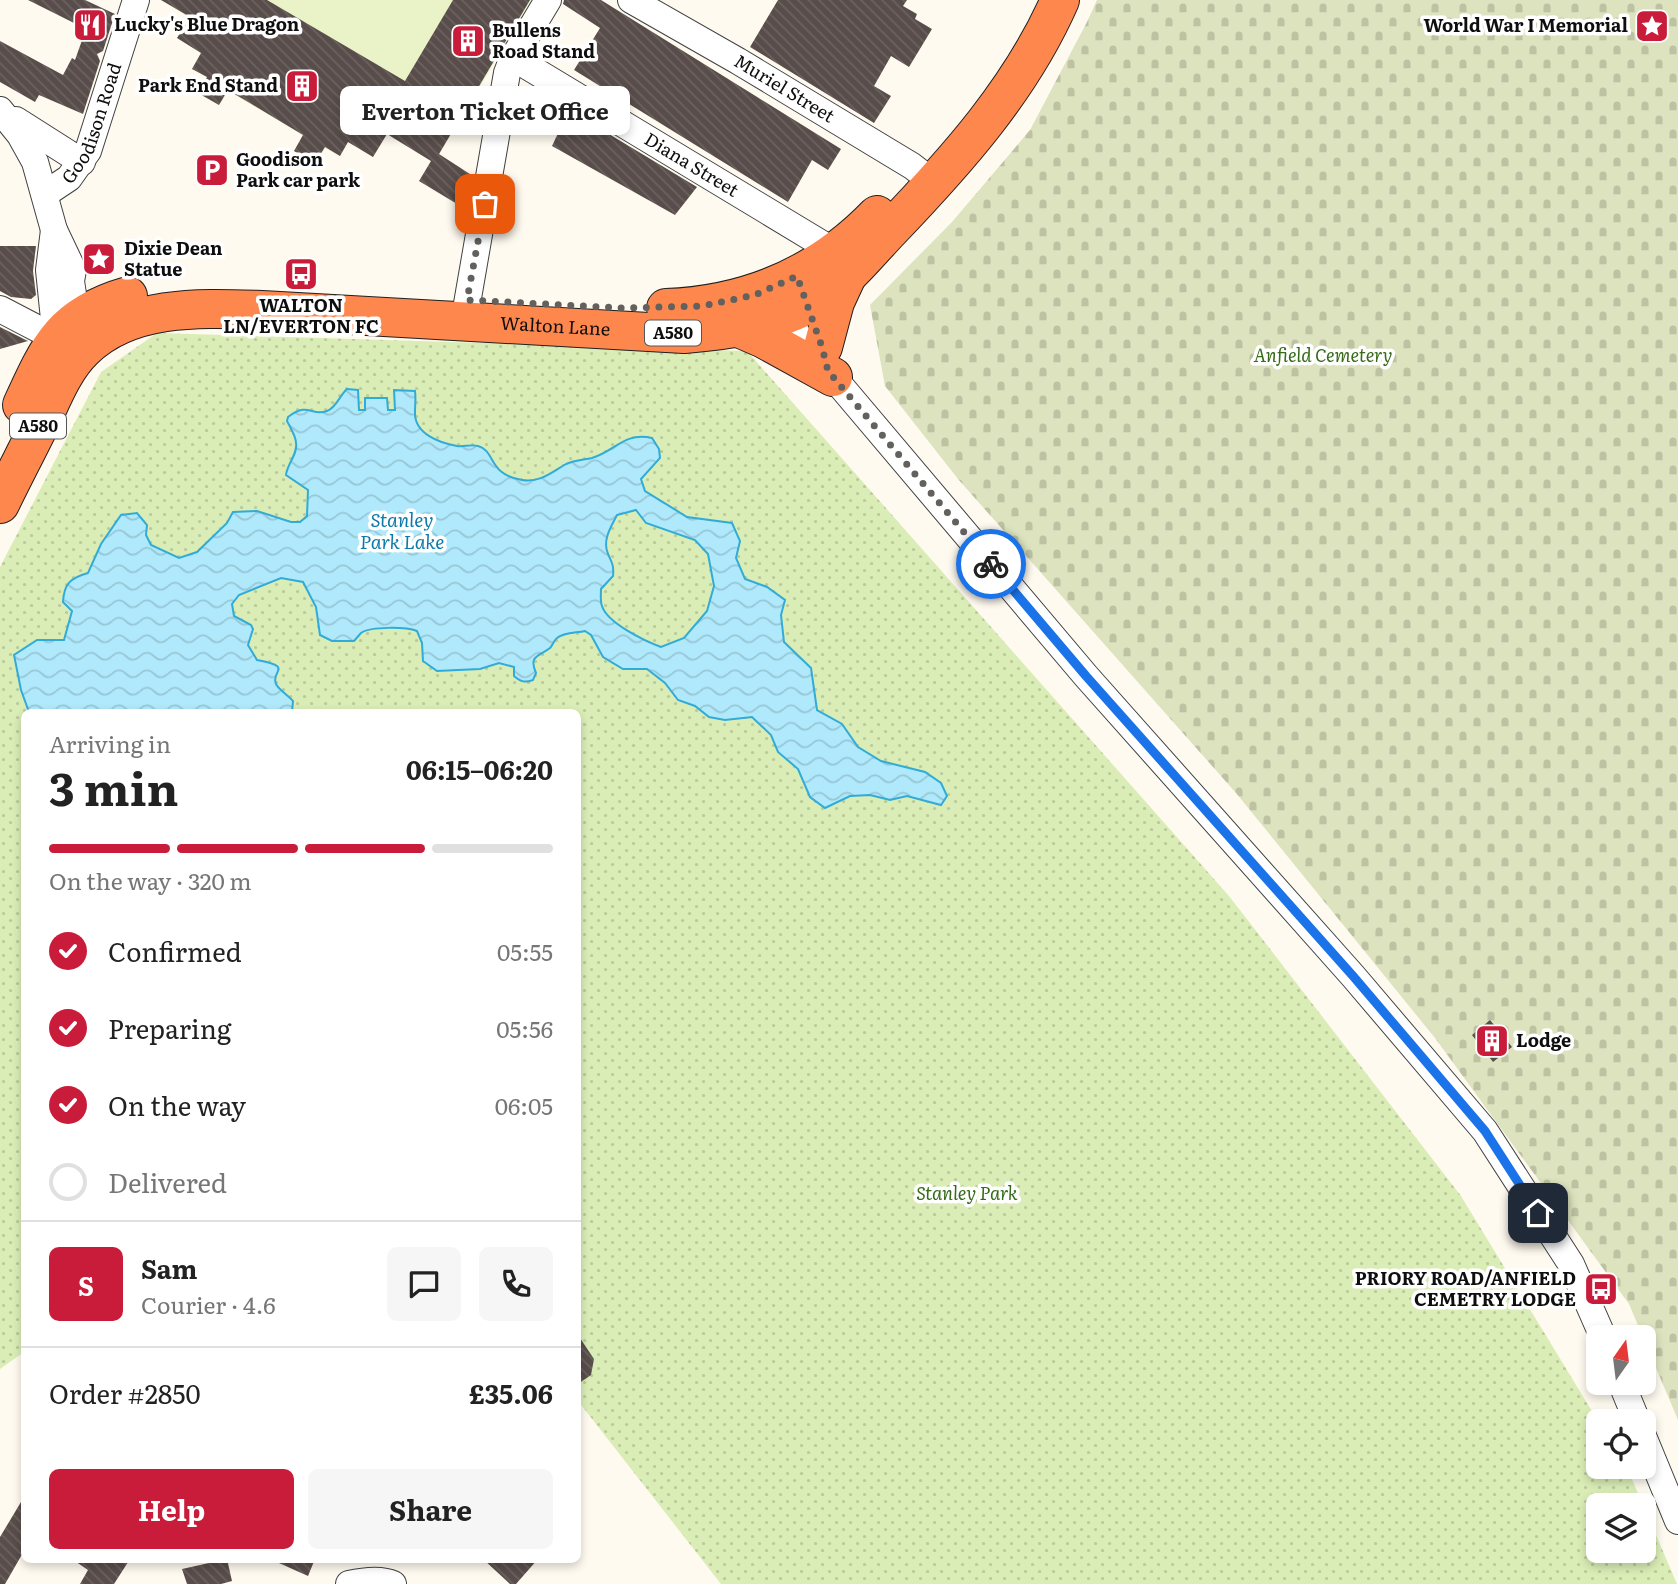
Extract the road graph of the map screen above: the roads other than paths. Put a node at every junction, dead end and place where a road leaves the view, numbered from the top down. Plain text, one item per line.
1 (548, 0) edge
2 (631, 0) edge
3 (1039, 0) edge
4 (1060, 0) edge
5 (128, 3) edge
6 (512, 60) junction
7 (0, 109) edge
8 (82, 162) junction
9 (927, 177) junction
10 (45, 194) junction
11 (54, 230) junction
12 (839, 264) junction
13 (72, 270) junction
14 (133, 294) junction
15 (792, 295) junction
16 (0, 309) edge
17 (466, 311) junction
18 (741, 329) junction
19 (71, 336) junction
20 (828, 365) junction
21 (0, 451) edge
22 (0, 504) edge
23 (1598, 1325) edge
24 (1656, 1468) edge
25 (1678, 1521) edge
26 (349, 1584) edge
27 (393, 1584) edge

1 - 6 street
2 - 9 street, Muriel Street
3 - 9 highway, Walton Lane / A580
4 - 9 highway, Walton Lane / A580
5 - 8 street, Goodison Road
6 - 12 street, Diana Street
6 - 17 street
7 - 8 street
7 - 10 street
8 - 10 street, Goodison Road
9 - 12 highway, Walton Lane / A580
10 - 11 street
11 - 13 street
11 - 19 street
12 - 15 highway, Walton Lane / A580
12 - 20 highway
13 - 14 street
13 - 19 street
14 - 17 highway, Walton Lane / A580
14 - 19 highway, Walton Lane / A580
15 - 17 highway, Walton Lane / A580
15 - 18 highway, Walton Lane / A580
15 - 20 street
16 - 19 street
17 - 18 highway, Walton Lane / A580
17 - 19 highway, Walton Lane / A580
18 - 20 highway
19 - 21 highway, Walton Lane / A580
19 - 22 highway, Walton Lane / A580
20 - 23 street
24 - 25 street
26 - 27 street

